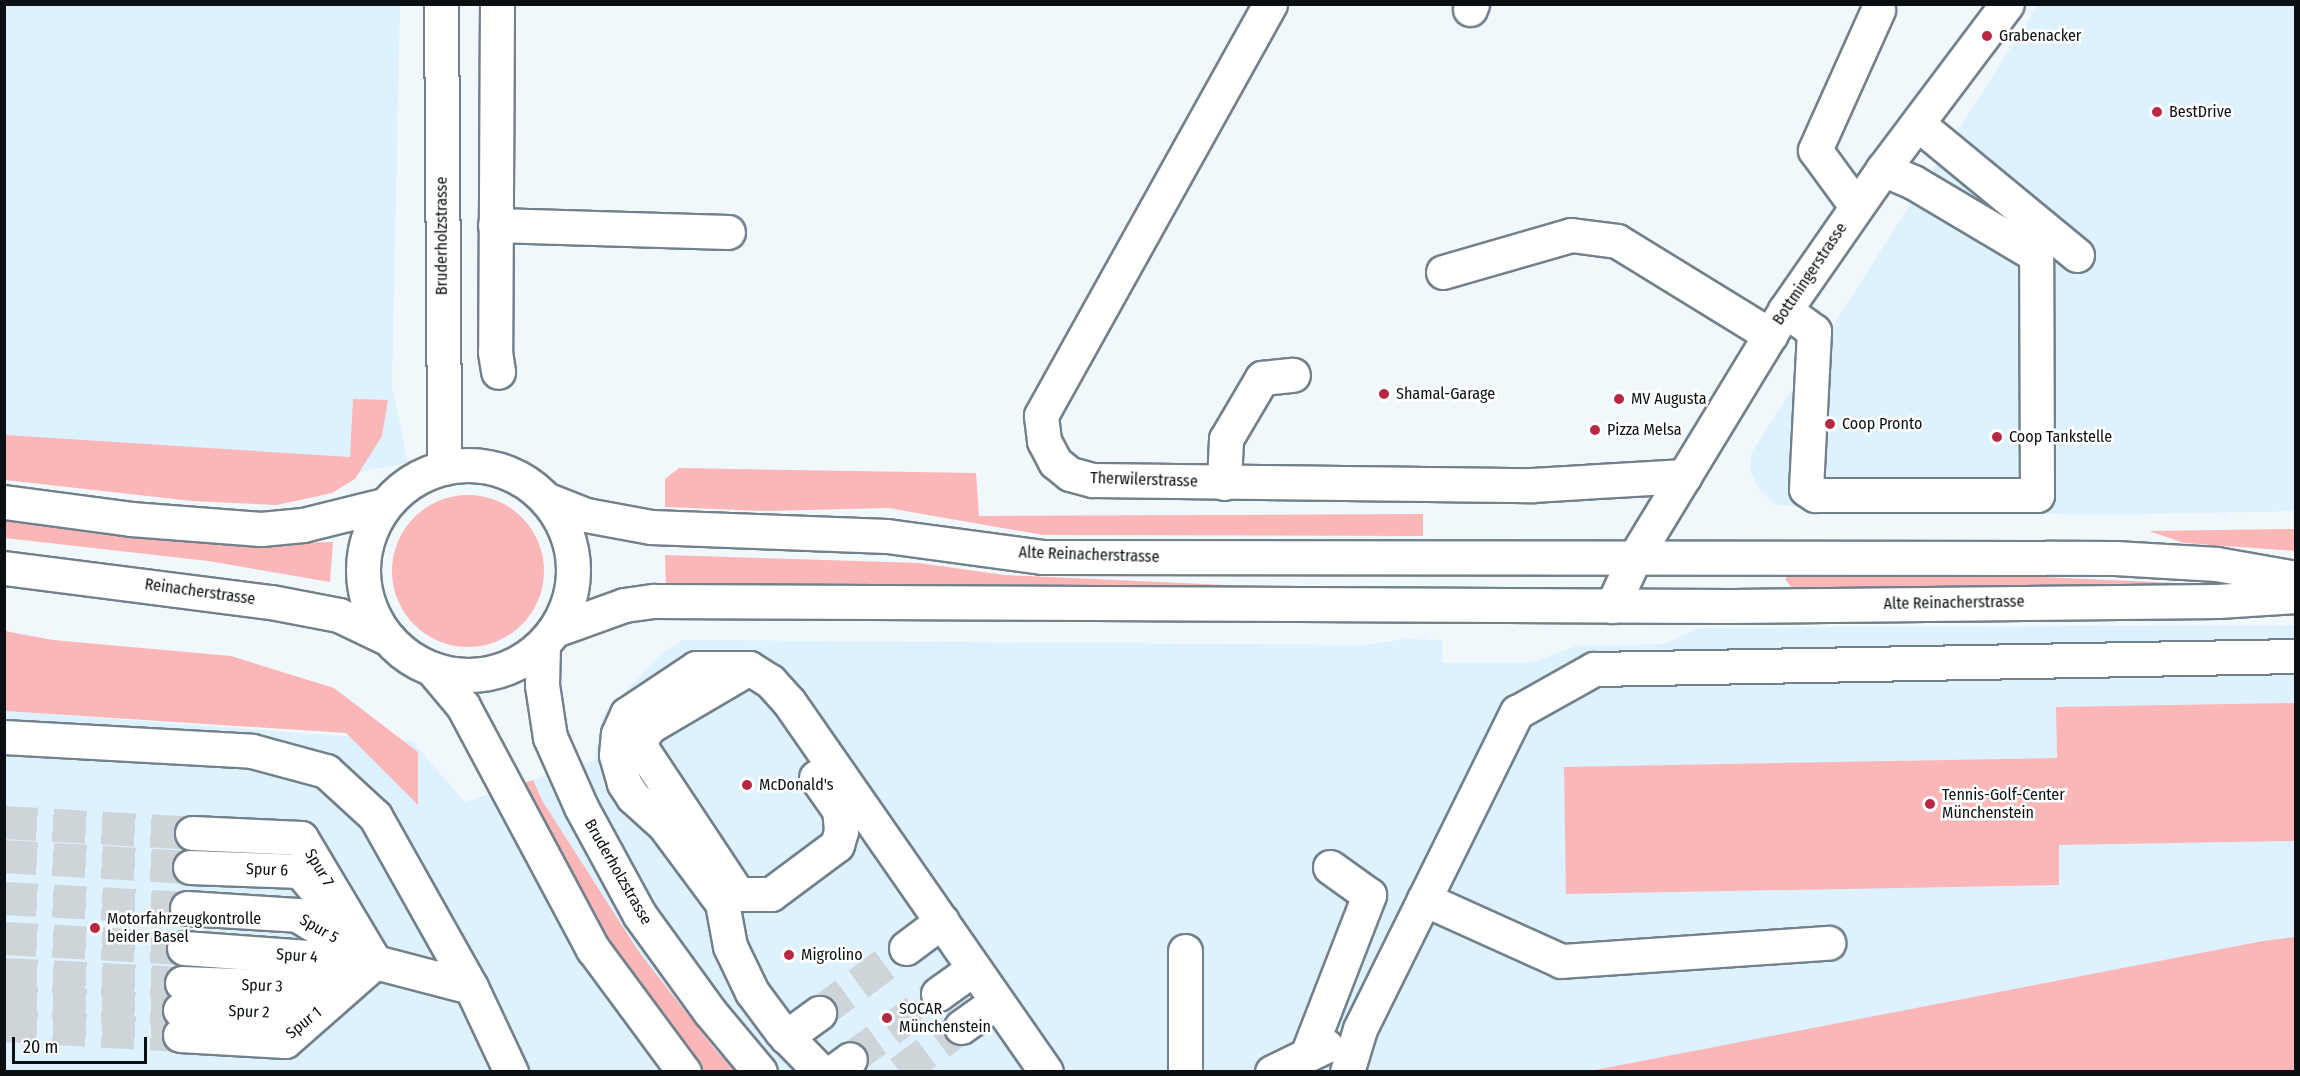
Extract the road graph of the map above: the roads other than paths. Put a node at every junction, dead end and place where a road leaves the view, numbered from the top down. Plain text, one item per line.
1 (441, 4) edge
2 (497, 4) edge
3 (1269, 4) edge
4 (2007, 4) edge
5 (1878, 10) dead end
6 (1918, 124) junction
7 (1883, 169) junction
8 (1856, 206) junction
9 (495, 225) junction
10 (728, 232) dead end
11 (2078, 255) dead end
12 (1443, 272) dead end
13 (1778, 322) junction
14 (498, 372) dead end
15 (1293, 375) dead end
16 (444, 468) junction
17 (1685, 476) junction
18 (1224, 483) junction
19 (548, 500) junction
20 (4, 502) edge
21 (384, 506) junction
22 (1635, 557) junction
23 (4, 568) edge
24 (2295, 578) edge
25 (2295, 596) edge
26 (1612, 606) junction
27 (549, 637) junction
28 (389, 639) junction
29 (2295, 656) edge
30 (749, 668) junction
31 (432, 669) junction
32 (789, 702) junction
33 (4, 737) edge
34 (192, 833) tunnel mouth
35 (190, 867) tunnel mouth
36 (1330, 867) dead end
37 (1424, 899) junction
38 (187, 908) tunnel mouth
39 (942, 921) junction
40 (1828, 943) dead end
41 (184, 948) tunnel mouth
42 (906, 948) tunnel mouth
43 (1185, 951) dead end
44 (375, 962) junction
45 (974, 968) junction
46 (471, 987) junction
47 (938, 994) tunnel mouth
48 (997, 1001) junction
49 (180, 1010) tunnel mouth
50 (819, 1013) tunnel mouth
51 (961, 1027) tunnel mouth
52 (1360, 1029) junction
53 (786, 1036) junction
54 (1307, 1055) junction
55 (835, 1067) edge
56 (511, 1071) edge
57 (684, 1071) edge
58 (760, 1071) edge
59 (1046, 1071) edge
60 (1185, 1071) edge
61 (1272, 1071) edge
62 (1347, 1071) edge

1 - 16 main road, Bruderholzstrasse
2 - 9 main road
3 - 18 main road, Therwilerstrasse
4 - 6 main road, Bottmingerstrasse
5 - 8 main road
6 - 7 main road, Bottmingerstrasse
6 - 11 main road
7 - 8 main road, Bottmingerstrasse
7 - 13 main road
8 - 13 main road, Bottmingerstrasse
9 - 10 main road
9 - 14 main road
12 - 13 main road
13 - 17 main road, Bottmingerstrasse
15 - 18 main road
16 - 19 main road
16 - 21 main road
17 - 18 main road, Therwilerstrasse
17 - 22 main road, Bottmingerstrasse
19 - 22 main road, Alte Reinacherstrasse
19 - 27 main road
20 - 21 main road
21 - 28 main road
22 - 24 main road, Alte Reinacherstrasse
22 - 26 main road
23 - 28 main road, Reinacherstrasse
25 - 26 main road, Alte Reinacherstrasse
26 - 27 main road, Alte Reinacherstrasse
27 - 31 main road
27 - 58 main road, Bruderholzstrasse
28 - 31 main road
29 - 37 main road
30 - 32 main road
30 - 32 main road
30 - 53 main road
31 - 57 main road
32 - 39 main road
33 - 46 main road
34 - 44 main road, Spur 7
35 - 44 main road, Spur 6
36 - 54 main road
37 - 40 main road
37 - 52 main road
38 - 44 main road, Spur 5
39 - 42 main road
39 - 45 main road
41 - 44 main road, Spur 4
43 - 60 main road
44 - 46 main road
44 - 49 main road, Spur 2
45 - 47 main road
45 - 48 main road
46 - 56 main road
48 - 51 main road
48 - 59 main road
50 - 53 main road
52 - 54 main road
52 - 62 main road
53 - 55 main road
54 - 61 main road

